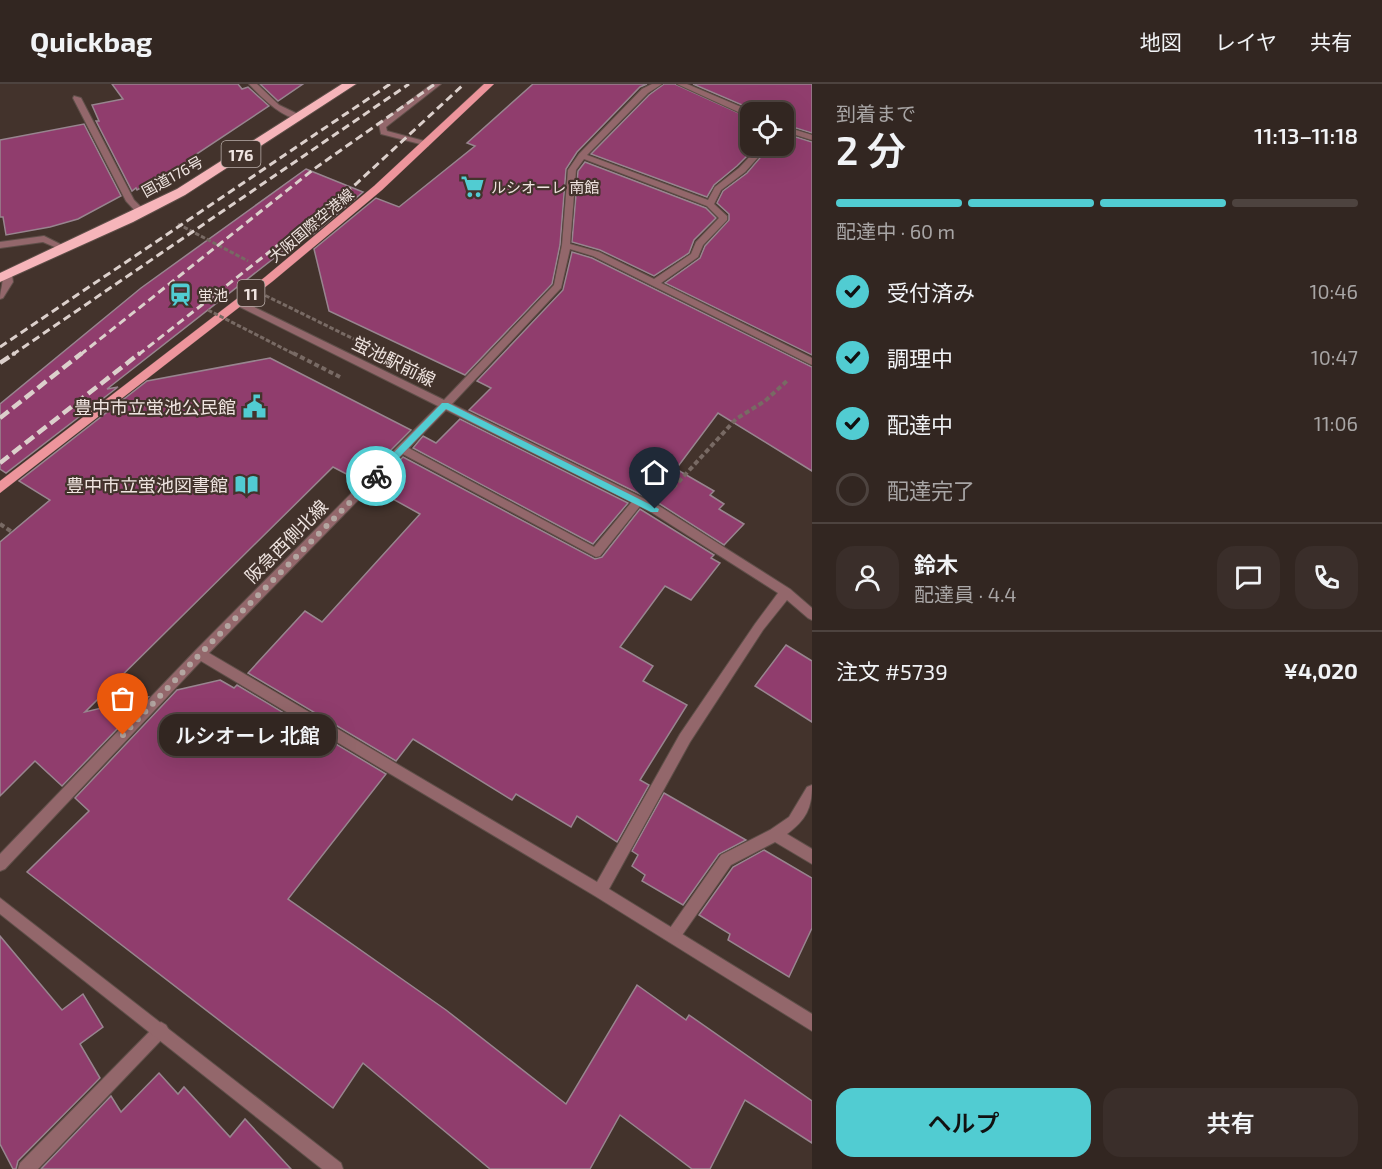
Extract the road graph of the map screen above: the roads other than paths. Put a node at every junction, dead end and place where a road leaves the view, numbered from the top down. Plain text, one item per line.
1 (253, 84) edge
2 (350, 84) edge
3 (437, 84) edge
4 (489, 84) edge
5 (658, 84) edge
6 (681, 84) edge
7 (77, 98) dead end
8 (740, 110) edge
9 (300, 117) junction
10 (794, 132) edge
11 (812, 138) edge
12 (425, 144) junction
13 (582, 156) junction
14 (755, 156) edge
15 (710, 204) junction
16 (141, 212) junction
17 (0, 244) edge
18 (566, 245) junction
19 (64, 248) junction
20 (3, 276) edge
21 (655, 284) junction
22 (0, 296) edge
23 (239, 303) junction
24 (811, 361) edge
25 (445, 405) junction
26 (403, 449) junction
27 (0, 488) edge
28 (639, 501) junction
29 (786, 592) junction
30 (812, 615) edge
31 (200, 654) junction
32 (812, 791) edge
33 (775, 835) junction
34 (812, 857) edge
35 (0, 864) edge
36 (600, 891) junction
37 (0, 905) edge
38 (673, 936) junction
39 (812, 1023) edge
40 (161, 1030) junction
41 (26, 1169) edge
42 (335, 1169) edge

1 - 9 street
2 - 9 highway, 国道176号 / 176
3 - 12 street
4 - 12 main road, 大阪国際空港線 / 11
5 - 13 street, 阪急西側北線
6 - 8 street
7 - 16 street
9 - 16 highway, 国道176号 / 176
10 - 11 street
12 - 23 main road, 大阪国際空港線 / 11
13 - 15 street
13 - 18 street, 阪急西側北線
14 - 15 street
15 - 21 street
16 - 19 highway, 国道176号 / 176
17 - 19 street
18 - 21 street
18 - 25 street, 阪急西側北線
19 - 20 highway, 国道176号 / 176
20 - 22 street
21 - 24 street
23 - 25 street, 蛍池駅前線
23 - 27 main road, 大阪国際空港線 / 11
25 - 26 street, 阪急西側北線
25 - 28 street, 蛍池駅前線
26 - 28 street
26 - 31 street, 阪急西側北線
28 - 29 street, 蛍池駅前線
29 - 30 street, 蛍池駅前線
29 - 36 street
31 - 35 street, 阪急西側北線
31 - 36 street
32 - 33 street
33 - 34 street
33 - 38 street
36 - 38 street
37 - 40 street
38 - 39 street
40 - 41 street
40 - 42 street

